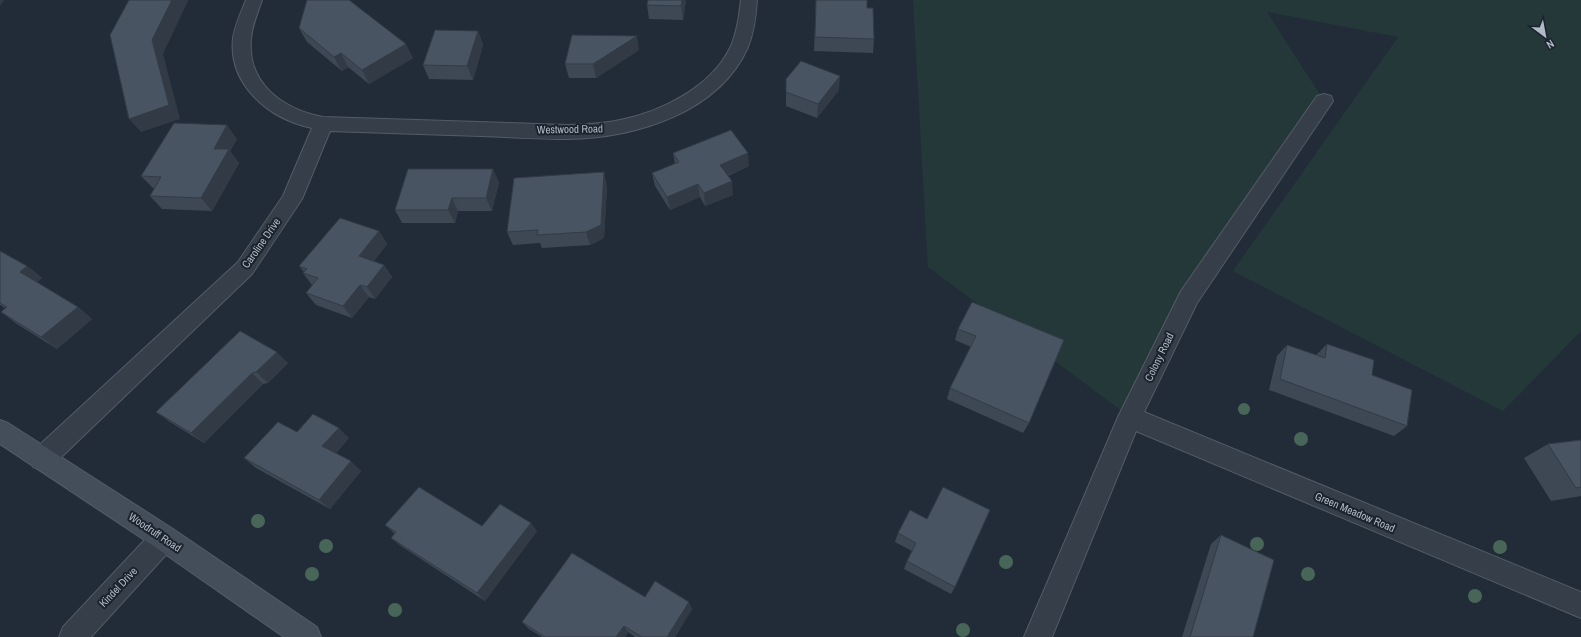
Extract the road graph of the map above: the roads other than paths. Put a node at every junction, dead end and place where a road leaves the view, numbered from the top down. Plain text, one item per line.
1 (254, 0) edge
2 (749, 0) edge
3 (1324, 101) dead end
4 (323, 124) junction
5 (1130, 418) junction
6 (0, 431) edge
7 (42, 459) junction
8 (164, 538) junction
9 (1581, 604) edge
10 (73, 637) edge
11 (307, 637) edge
12 (1038, 637) edge

1 - 4 street
2 - 4 street, Westwood Road
3 - 5 street, Colony Road
4 - 7 street, Caroline Drive
5 - 9 street, Green Meadow Road
5 - 12 street, Colony Road
6 - 7 street, Woodruff Road
7 - 8 street, Woodruff Road
8 - 10 street, Kindel Drive
8 - 11 street, Woodruff Road

